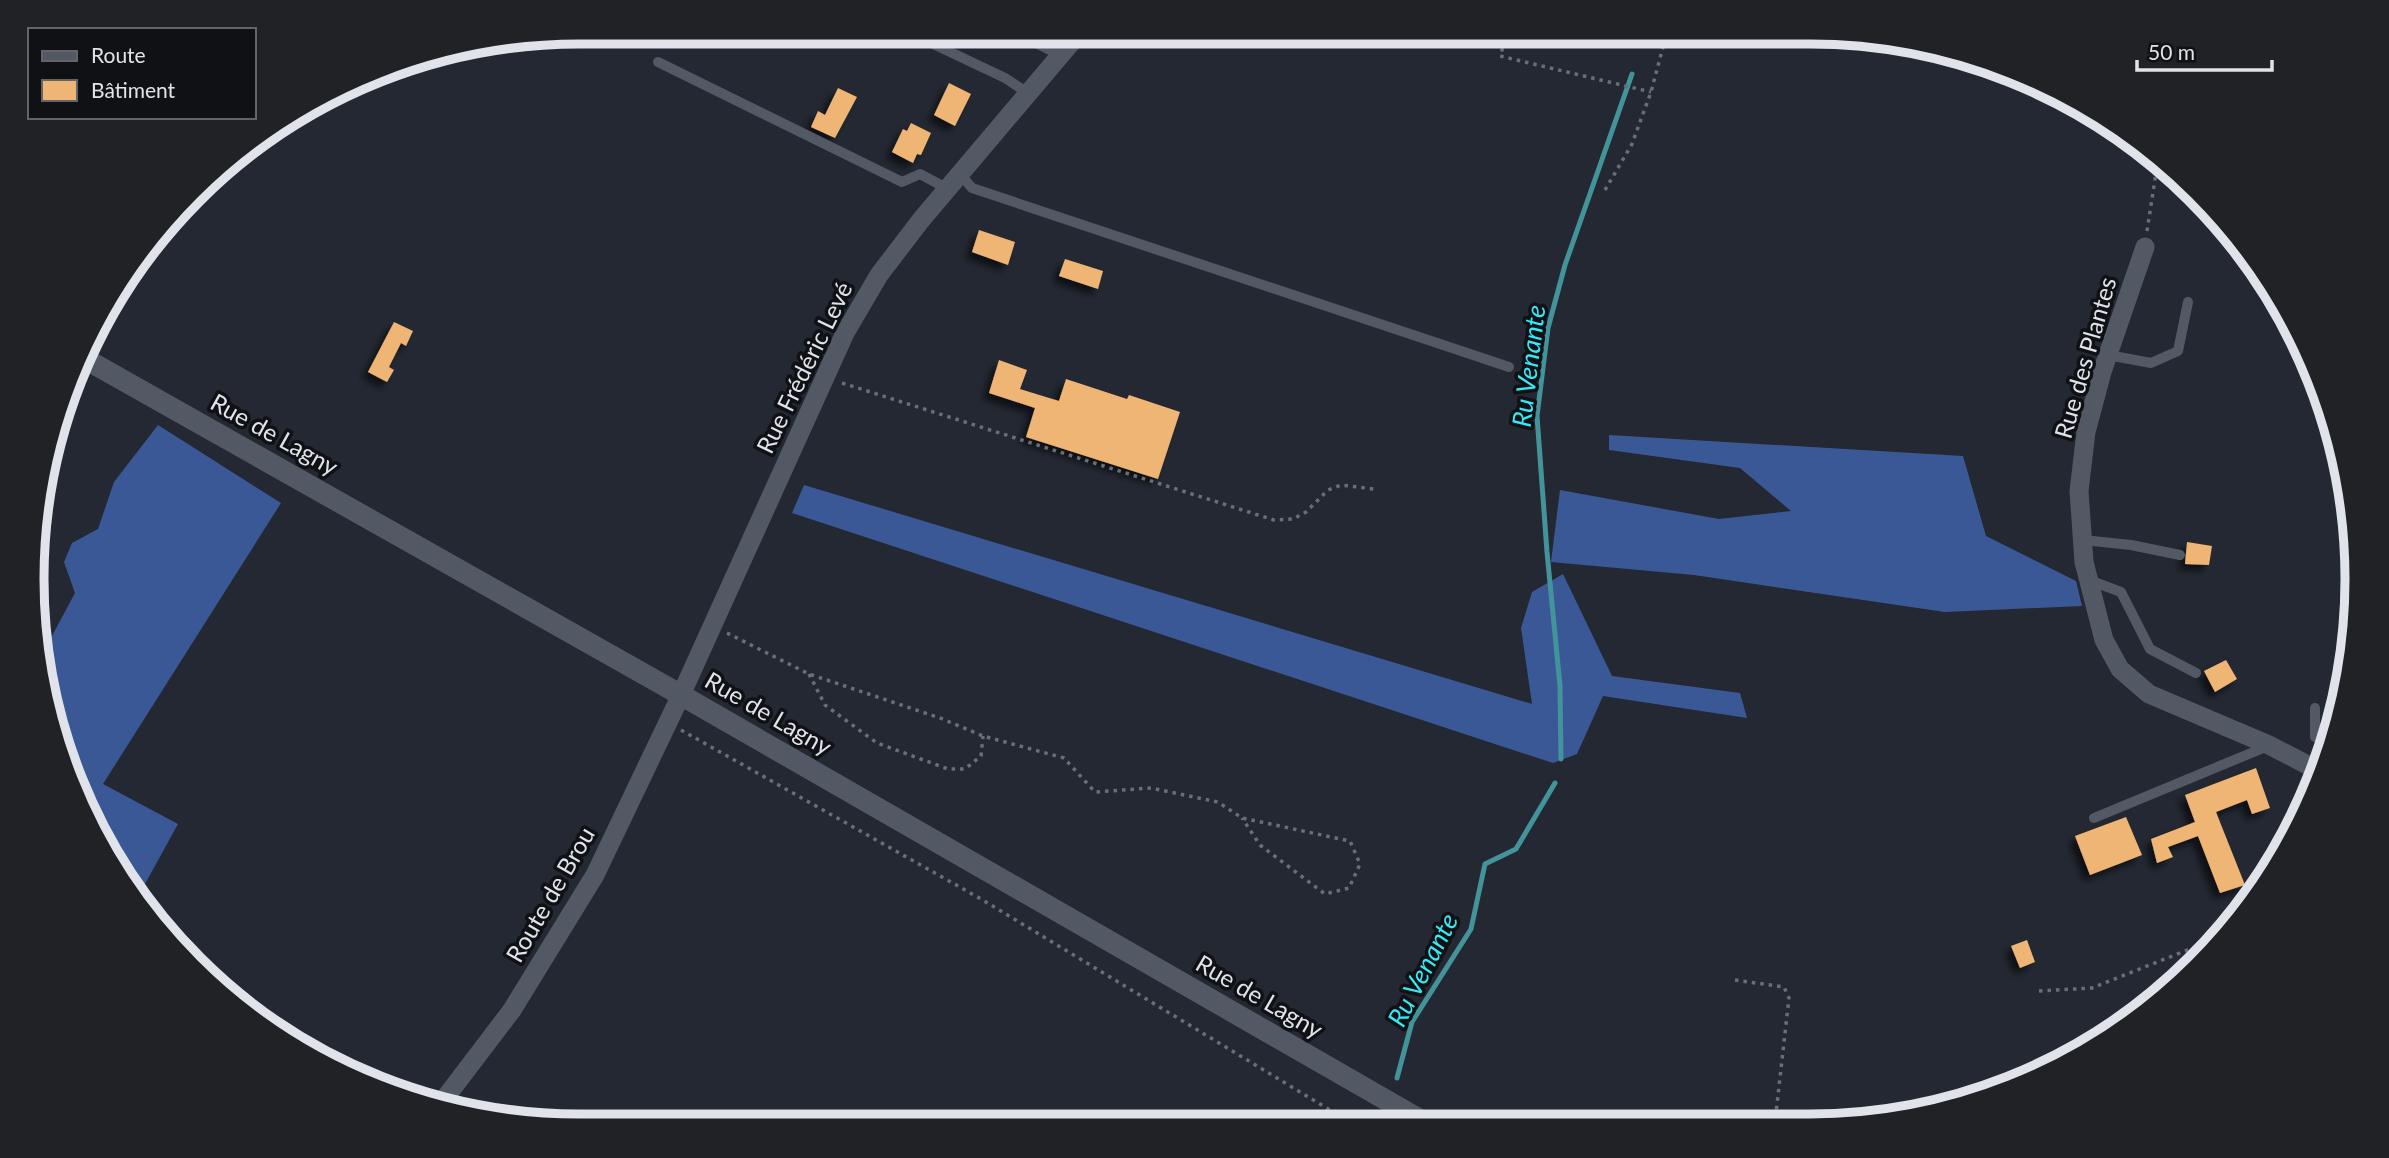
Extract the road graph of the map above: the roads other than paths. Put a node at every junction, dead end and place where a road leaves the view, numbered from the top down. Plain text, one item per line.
1 (933, 44) edge
2 (1038, 44) edge
3 (1070, 44) edge
4 (1060, 55) junction
5 (657, 62) dead end
6 (1028, 93) junction
7 (953, 182) junction
8 (2145, 247) road end
9 (2188, 302) dead end
10 (2108, 355) junction
11 (90, 362) edge
12 (1510, 367) dead end
13 (2083, 540) junction
14 (2180, 555) dead end
15 (2089, 580) junction
16 (2196, 673) dead end
17 (681, 695) junction
18 (2315, 708) dead end
19 (2320, 740) edge
20 (2269, 745) junction
21 (2311, 767) edge
22 (2094, 818) dead end
23 (446, 1097) edge
24 (1409, 1114) edge

1 - 6 lane
2 - 4 lane
3 - 4 street, Rue Frédéric Levé
4 - 6 street, Rue Frédéric Levé
5 - 7 lane
6 - 7 street, Rue Frédéric Levé
7 - 12 lane
7 - 17 street, Rue Frédéric Levé
8 - 10 street, Rue des Plantes
9 - 10 lane
10 - 13 street, Rue des Plantes
11 - 17 main road, Rue de Lagny
13 - 14 lane
13 - 15 street, Rue des Plantes
15 - 16 lane
15 - 20 street, Rue des Plantes
17 - 23 street, Route de Brou
17 - 24 main road, Rue de Lagny
18 - 19 lane
20 - 21 street, Rue des Plantes
20 - 22 lane

